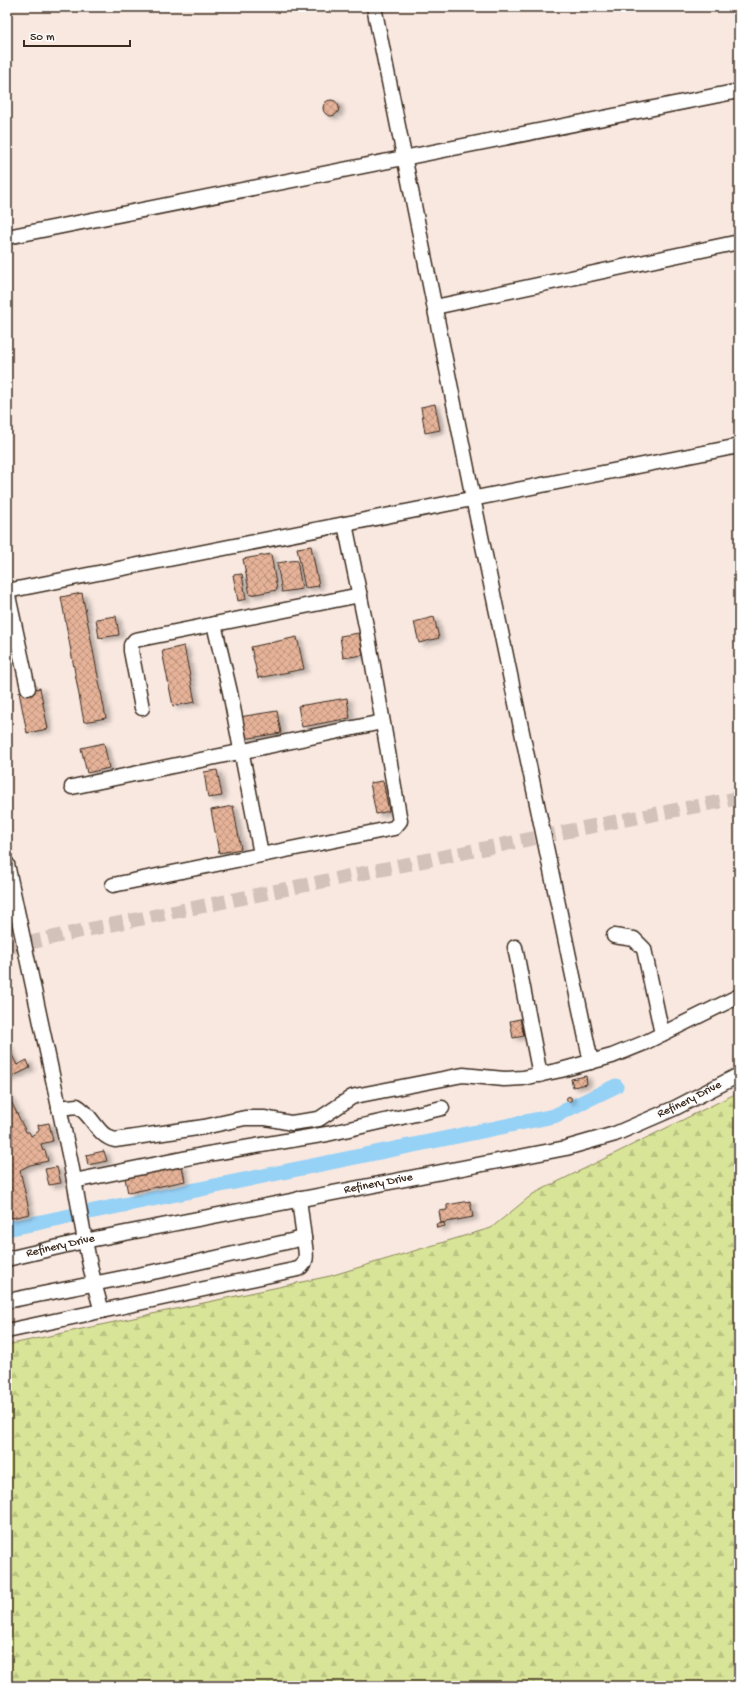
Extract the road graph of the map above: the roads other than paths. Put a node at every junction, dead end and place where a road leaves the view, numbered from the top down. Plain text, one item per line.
1 (374, 7) edge
2 (739, 91) edge
3 (404, 158) junction
4 (7, 237) edge
5 (739, 242) edge
6 (435, 307) junction
7 (739, 446) edge
8 (473, 498) junction
9 (345, 524) junction
10 (360, 595) junction
11 (214, 624) junction
12 (28, 688) dead end
13 (142, 708) dead end
14 (382, 722) junction
15 (242, 752) junction
16 (72, 787) dead end
17 (261, 854) junction
18 (7, 864) edge
19 (113, 885) dead end
20 (614, 936) dead end
21 (515, 947) dead end
22 (739, 996) edge
23 (662, 1034) junction
24 (591, 1062) junction
25 (540, 1074) junction
26 (739, 1076) edge
27 (59, 1108) junction
28 (442, 1108) dead end
29 (74, 1181) junction
30 (298, 1199) junction
31 (83, 1235) junction
32 (304, 1238) junction
33 (7, 1259) edge
34 (93, 1283) junction
35 (7, 1301) edge
36 (102, 1311) junction
37 (7, 1331) edge

1 - 3 street
2 - 3 street
3 - 4 street
3 - 6 street
5 - 6 street
6 - 8 street
7 - 8 street
8 - 9 street
8 - 24 street
9 - 10 street
9 - 12 street
10 - 11 street
10 - 14 street
11 - 13 street
11 - 15 street
14 - 15 street
14 - 17 street
15 - 16 street
15 - 17 street
17 - 19 street
18 - 27 street
20 - 23 street
21 - 25 street
22 - 23 street
23 - 24 street
24 - 25 street
25 - 27 street
26 - 30 street, Refinery Drive
27 - 29 street
28 - 29 street
29 - 31 street
30 - 31 street, Refinery Drive
30 - 32 street
31 - 33 street, Refinery Drive
31 - 34 street
32 - 34 street
32 - 36 street
34 - 35 street
34 - 36 street
36 - 37 street

